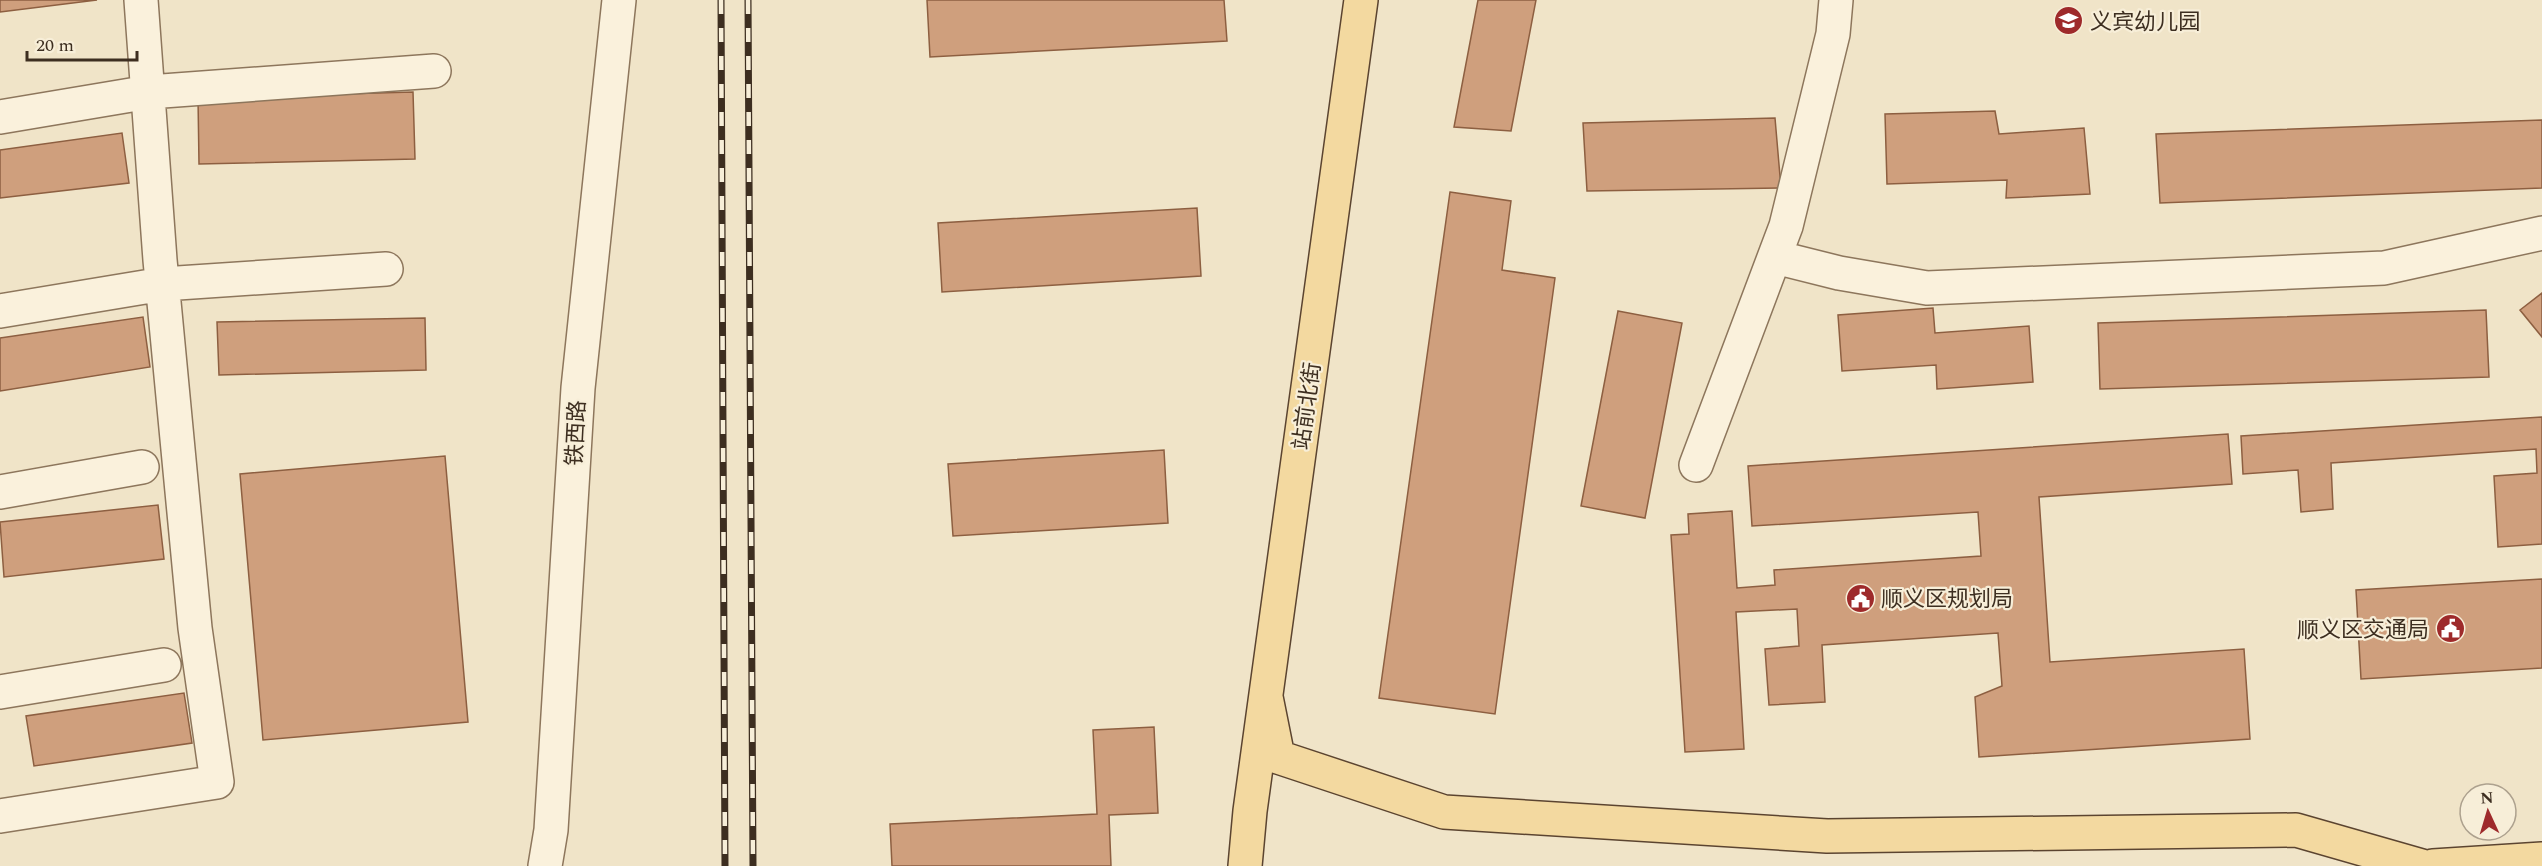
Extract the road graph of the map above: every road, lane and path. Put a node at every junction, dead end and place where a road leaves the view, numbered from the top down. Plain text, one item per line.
1 (141, 0) edge
2 (619, 0) edge
3 (1361, 0) edge
4 (1836, 0) edge
5 (434, 71) dead end
6 (149, 92) junction
7 (0, 117) edge
8 (2542, 233) edge
9 (1775, 257) junction
10 (386, 268) dead end
11 (163, 284) junction
12 (0, 311) edge
13 (1696, 465) dead end
14 (142, 467) dead end
15 (0, 492) edge
16 (164, 665) dead end
17 (0, 692) edge
18 (1266, 697) junction
19 (0, 816) edge
20 (2542, 859) edge
21 (544, 866) edge
22 (1245, 866) edge
23 (2422, 866) edge
24 (2433, 866) edge

1 - 6 street
2 - 21 street, 铁西路
3 - 18 main road, 站前北街
4 - 9 street
5 - 6 street
6 - 7 street
6 - 11 street
8 - 9 street
9 - 13 street
10 - 11 street
11 - 12 street
11 - 19 street
14 - 15 street
16 - 17 street
18 - 22 main road, 站前北街
18 - 23 main road
20 - 24 main road

